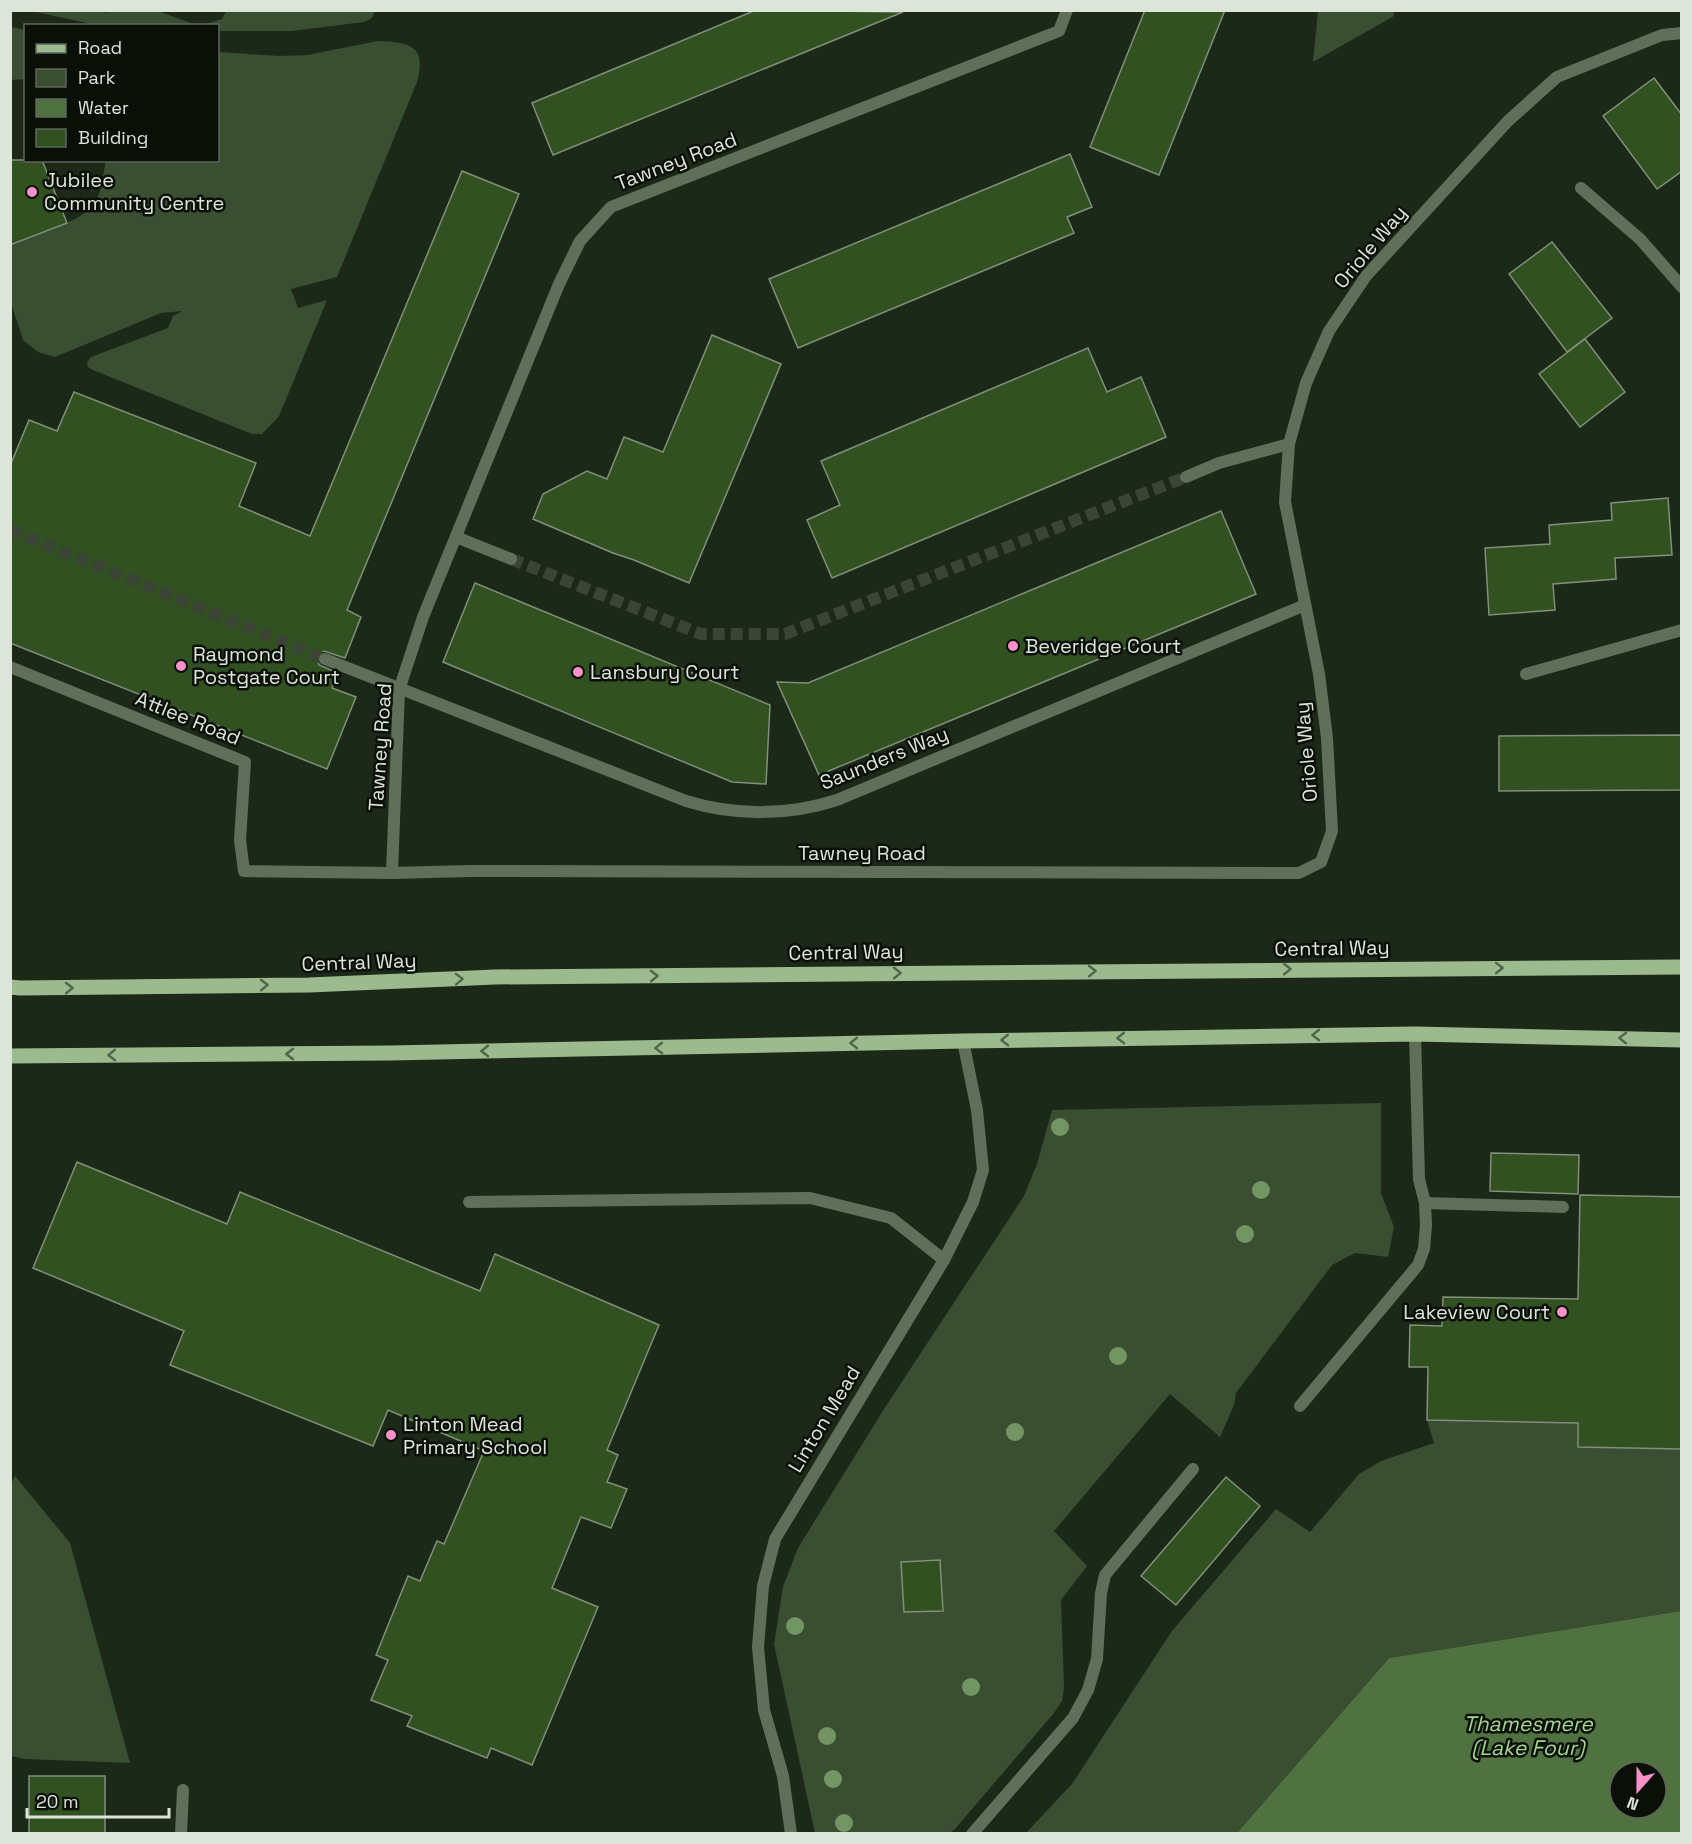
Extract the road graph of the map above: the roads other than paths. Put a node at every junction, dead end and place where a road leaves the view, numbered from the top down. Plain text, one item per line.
1 (1067, 10) edge
2 (1682, 33) edge
3 (1581, 188) dead end
4 (1682, 287) edge
5 (1289, 444) junction
6 (1186, 477) tunnel mouth
7 (456, 537) junction
8 (511, 559) tunnel mouth
9 (1305, 605) junction
10 (1682, 630) edge
11 (325, 659) tunnel mouth
12 (10, 667) edge
13 (1526, 674) dead end
14 (399, 690) junction
15 (1321, 862) joint
16 (392, 873) junction
17 (1682, 967) edge
18 (10, 987) edge
19 (1415, 1034) junction
20 (1682, 1040) edge
21 (963, 1041) junction
22 (10, 1056) edge
23 (469, 1202) dead end
24 (1425, 1203) junction
25 (1563, 1207) dead end
26 (944, 1260) junction
27 (1300, 1406) dead end
28 (1193, 1469) dead end
29 (183, 1790) dead end
30 (181, 1833) edge
31 (791, 1833) edge
32 (972, 1833) edge

1 - 7 street, Tawney Road
2 - 5 street, Oriole Way
3 - 4 street
5 - 6 street
5 - 9 street, Oriole Way
7 - 8 street
7 - 14 street, Tawney Road
9 - 14 street, Saunders Way
9 - 15 street, Oriole Way
10 - 13 street
11 - 14 street, Saunders Way
12 - 16 street, Attlee Road
14 - 16 street, Tawney Road
15 - 16 street, Tawney Road
18 -> 17 main road, Central Way
20 -> 19 main road
19 -> 21 main road
19 - 24 street
21 -> 22 main road
21 - 26 street, Linton Mead
23 - 26 street
24 - 25 street
24 - 27 street
26 - 31 street, Linton Mead
28 - 32 street
29 - 30 street

